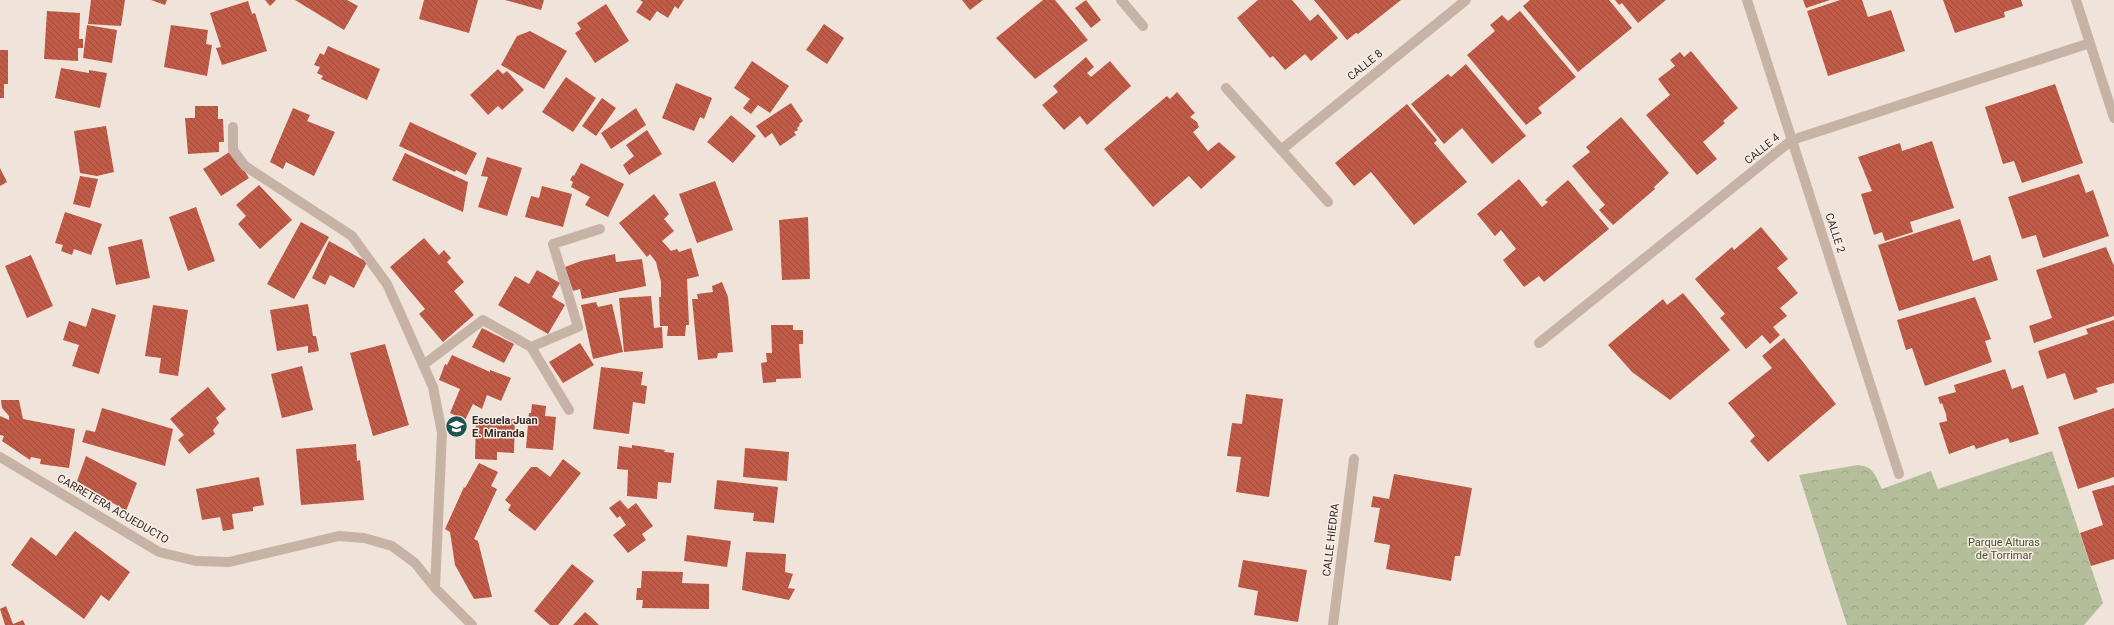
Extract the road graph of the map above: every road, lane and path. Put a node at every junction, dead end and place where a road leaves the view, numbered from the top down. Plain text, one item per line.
1 (1121, 0) edge
2 (1466, 0) edge
3 (1747, 0) edge
4 (2076, 0) edge
5 (1142, 26) dead end
6 (2090, 43) junction
7 (1226, 88) dead end
8 (2114, 118) edge
9 (233, 127) dead end
10 (1792, 140) junction
11 (1281, 150) junction
12 (1328, 202) dead end
13 (600, 229) dead end
14 (1539, 342) dead end
15 (531, 347) junction
16 (423, 365) junction
17 (569, 410) dead end
18 (0, 457) edge
19 (1354, 459) dead end
20 (1899, 474) dead end
21 (435, 588) junction
22 (472, 625) edge
23 (1333, 625) edge

1 - 5 street
2 - 11 street, CALLE 8
3 - 10 street, CALLE 2
4 - 6 street
6 - 8 street
6 - 10 street, CALLE 4
7 - 11 street
9 - 16 street
10 - 14 street, CALLE 4
10 - 20 street, CALLE 2
11 - 12 street
13 - 15 street
15 - 16 street
15 - 17 street
16 - 21 street
18 - 21 street, CARRETERA ACUEDUCTO
19 - 23 street, CALLE HIEDRA
21 - 22 street, CARRETERA ACUEDUCTO

